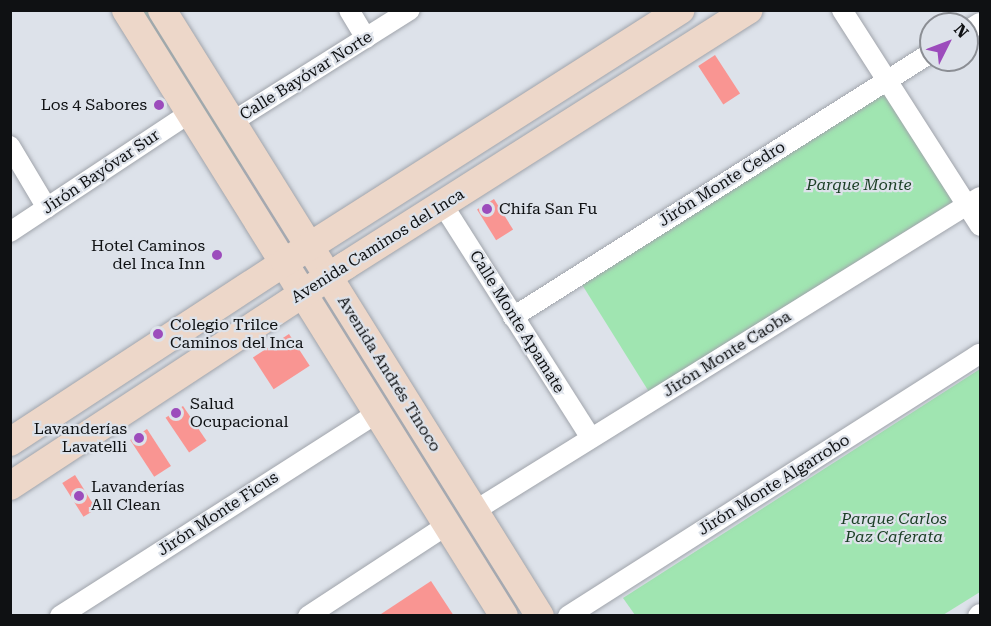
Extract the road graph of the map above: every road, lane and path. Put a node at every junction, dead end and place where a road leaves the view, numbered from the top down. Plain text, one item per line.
1 (126, 10) edge
2 (162, 10) edge
3 (350, 10) edge
4 (410, 10) edge
5 (680, 10) edge
6 (748, 10) edge
7 (842, 10) edge
8 (366, 38) junction
9 (919, 60) edge
10 (887, 80) junction
11 (191, 112) junction
12 (232, 122) junction
13 (10, 146) edge
14 (974, 201) edge
15 (443, 205) junction
16 (47, 207) junction
17 (981, 226) edge
18 (10, 232) edge
19 (309, 247) junction
20 (285, 262) junction
21 (328, 277) junction
22 (304, 293) junction
23 (513, 316) junction
24 (981, 354) edge
25 (377, 413) junction
26 (591, 438) junction
27 (10, 442) edge
28 (10, 486) edge
29 (472, 509) junction
30 (447, 525) junction
31 (60, 615) edge
32 (308, 615) edge
33 (504, 615) edge
34 (540, 615) edge
35 (568, 615) edge

1 - 11 main road, Avenida Andrés Tinoco
2 - 12 main road, Avenida Andrés Tinoco
3 - 8 street
4 - 8 street, Calle Bayóvar Norte
5 - 19 main road
6 - 15 main road, Avenida Caminos del Inca
7 - 10 street
8 - 12 street, Calle Bayóvar Norte
9 - 10 street, Jirón Monte Cedro
10 - 14 street
10 - 23 street, Jirón Monte Cedro
11 - 16 street, Jirón Bayóvar Sur
11 - 20 main road, Avenida Andrés Tinoco
12 - 19 main road, Avenida Andrés Tinoco
13 - 16 street
14 - 17 street
14 - 26 street, Jirón Monte Caoba
15 - 21 main road, Avenida Caminos del Inca
15 - 23 street, Calle Monte Apamate
16 - 18 street, Jirón Bayóvar Sur
19 - 20 main road
19 - 21 main road, Avenida Andrés Tinoco
20 - 22 main road, Avenida Andrés Tinoco
20 - 27 main road
21 - 22 main road, Avenida Caminos del Inca
21 - 29 main road, Avenida Andrés Tinoco
22 - 25 main road, Avenida Andrés Tinoco
22 - 28 main road, Avenida Caminos del Inca
23 - 26 street, Calle Monte Apamate
24 - 35 street, Jirón Monte Algarrobo
25 - 30 main road, Avenida Andrés Tinoco
25 - 31 street, Jirón Monte Ficus
26 - 29 street, Jirón Monte Caoba
29 - 34 main road, Avenida Andrés Tinoco
30 - 32 street
30 - 33 main road, Avenida Andrés Tinoco

